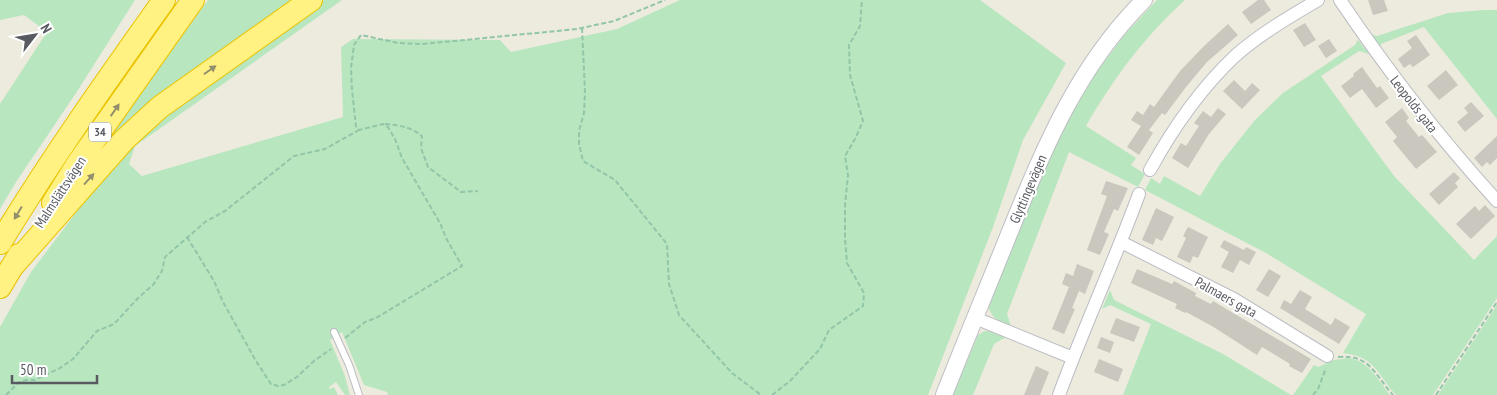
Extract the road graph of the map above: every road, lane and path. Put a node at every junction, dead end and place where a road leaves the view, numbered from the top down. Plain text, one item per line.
1 (145, 0) edge
2 (164, 0) edge
3 (193, 0) edge
4 (311, 0) edge
5 (666, 0) edge
6 (862, 0) edge
7 (1144, 0) edge
8 (1318, 0) edge
9 (1340, 0) edge
10 (582, 28) junction
11 (87, 108) junction
12 (383, 124) junction
13 (359, 130) junction
14 (1150, 170) dead end
15 (478, 191) dead end
16 (1139, 194) dead end
17 (1497, 201) edge
18 (187, 237) junction
19 (1121, 242) junction
20 (0, 243) edge
21 (11, 268) junction
22 (0, 287) edge
23 (1497, 302) edge
24 (974, 318) junction
25 (334, 332) dead end
26 (339, 343) junction
27 (1327, 356) junction
28 (1073, 358) junction
29 (6, 395) edge
30 (359, 395) edge
31 (761, 395) edge
32 (772, 395) edge
33 (944, 395) edge
34 (1059, 395) edge
35 (1313, 395) edge
36 (1393, 395) edge
37 (1436, 395) edge

1 - 11 highway
2 - 11 highway, Malmslättsvägen / 34
21 -> 3 highway, Malmslättsvägen / 34
21 -> 4 highway
5 - 10 path
6 - 32 path
7 - 24 street, Glyttingevägen
8 - 14 street
9 - 17 street, Leopolds gata
10 - 13 path
10 - 31 path
11 -> 20 highway, Malmslättsvägen / 34
12 - 13 path
12 - 15 path
12 - 26 path
13 - 18 path
16 - 19 street
18 - 26 path
18 - 29 path
19 - 27 street, Palmaers gata
19 - 28 street
21 - 22 highway, Malmslättsvägen / 34
23 - 37 path
24 - 28 street
24 - 33 street, Glyttingevägen
25 - 26 lane
26 - 30 lane
27 - 35 path
27 - 36 path
28 - 34 street

